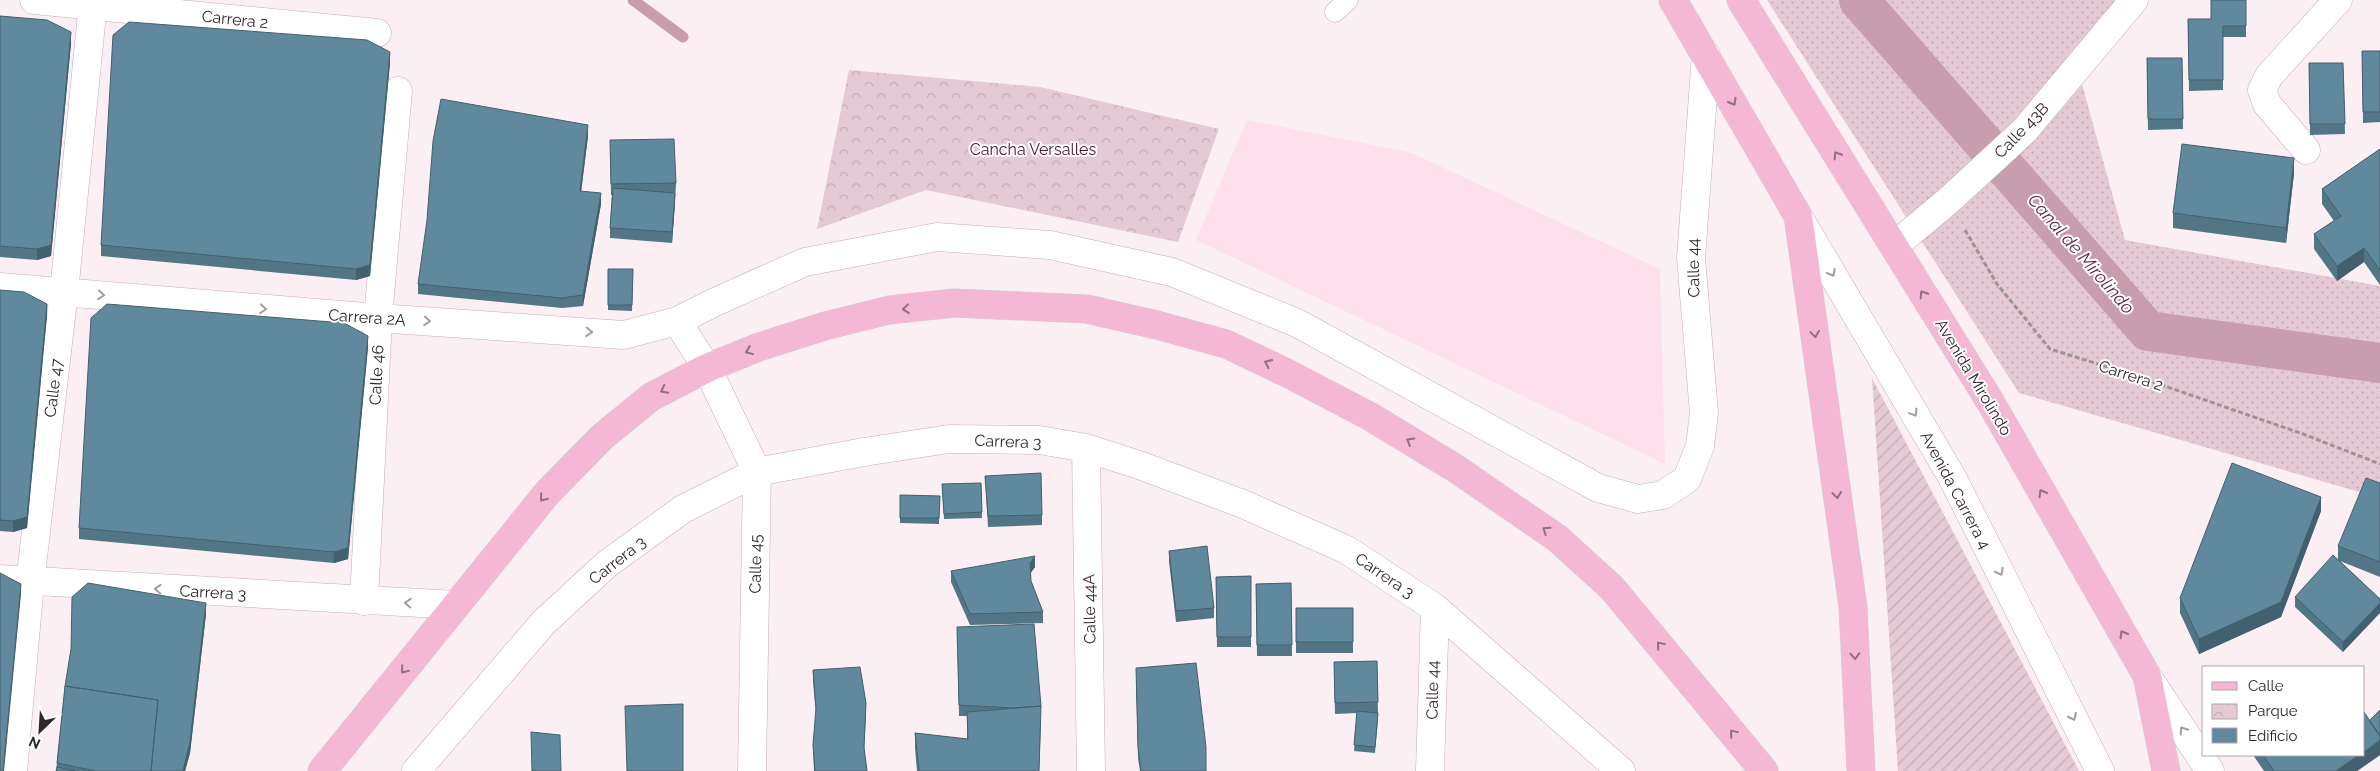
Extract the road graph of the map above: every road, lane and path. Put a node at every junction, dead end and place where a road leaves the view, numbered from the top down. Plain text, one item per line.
1 (34, 0) edge
2 (1674, 0) edge
3 (1742, 0) edge
4 (2134, 0) edge
5 (2338, 0) edge
6 (93, 4) junction
7 (376, 33) dead end
8 (1706, 55) junction
9 (398, 91) dead end
10 (2306, 150) dead end
11 (1955, 195) junction
12 (1798, 216) junction
13 (1894, 246) junction
14 (0, 288) edge
15 (64, 292) junction
16 (378, 318) junction
17 (677, 321) junction
18 (707, 368) junction
19 (1086, 448) junction
20 (2380, 464) edge
21 (757, 472) junction
22 (1687, 479) joint
23 (0, 579) edge
24 (30, 582) junction
25 (364, 600) junction
26 (456, 605) junction
27 (1434, 608) junction
28 (2147, 676) junction
29 (13, 771) edge
30 (322, 771) edge
31 (416, 771) edge
32 (752, 771) edge
33 (1091, 771) edge
34 (1430, 771) edge
35 (1621, 771) edge
36 (1764, 771) edge
37 (1861, 771) edge
38 (2100, 771) edge
39 (2166, 771) edge
40 (2210, 771) edge

1 - 6 street, Carrera 2
2 - 8 main road
13 -> 3 main road, Avenida Mirolindo
4 - 11 street, Calle 43B
5 - 10 street
6 - 7 street, Carrera 2
6 - 15 street, Calle 47
8 -> 12 main road
8 - 22 street, Calle 44
9 - 16 street, Calle 46
11 - 13 street, Calle 43B
11 - 20 path, Carrera 2
12 -> 37 main road
12 -> 38 street, Avenida Carrera 4
28 -> 13 main road, Avenida Mirolindo
14 - 15 street, Carrera 2A
15 -> 16 street, Carrera 2A
15 - 24 street, Calle 47
16 -> 17 street, Carrera 2A
16 - 25 street, Calle 46
17 - 18 street
17 - 22 street, Carrera 2A
18 - 21 street, Calle 45
18 -> 26 main road
36 -> 18 main road
19 - 21 street, Carrera 3
19 - 27 street, Carrera 3
19 - 33 street, Calle 44A
21 - 31 street, Carrera 3
21 - 32 street, Calle 45
23 - 24 street, Carrera 3
25 -> 24 street, Carrera 3
24 - 29 street, Calle 47
26 -> 25 street, Carrera 3
26 -> 30 main road
27 - 34 street, Calle 44
27 - 35 street, Carrera 3
28 - 39 main road, Avenida Mirolindo
40 -> 28 street

